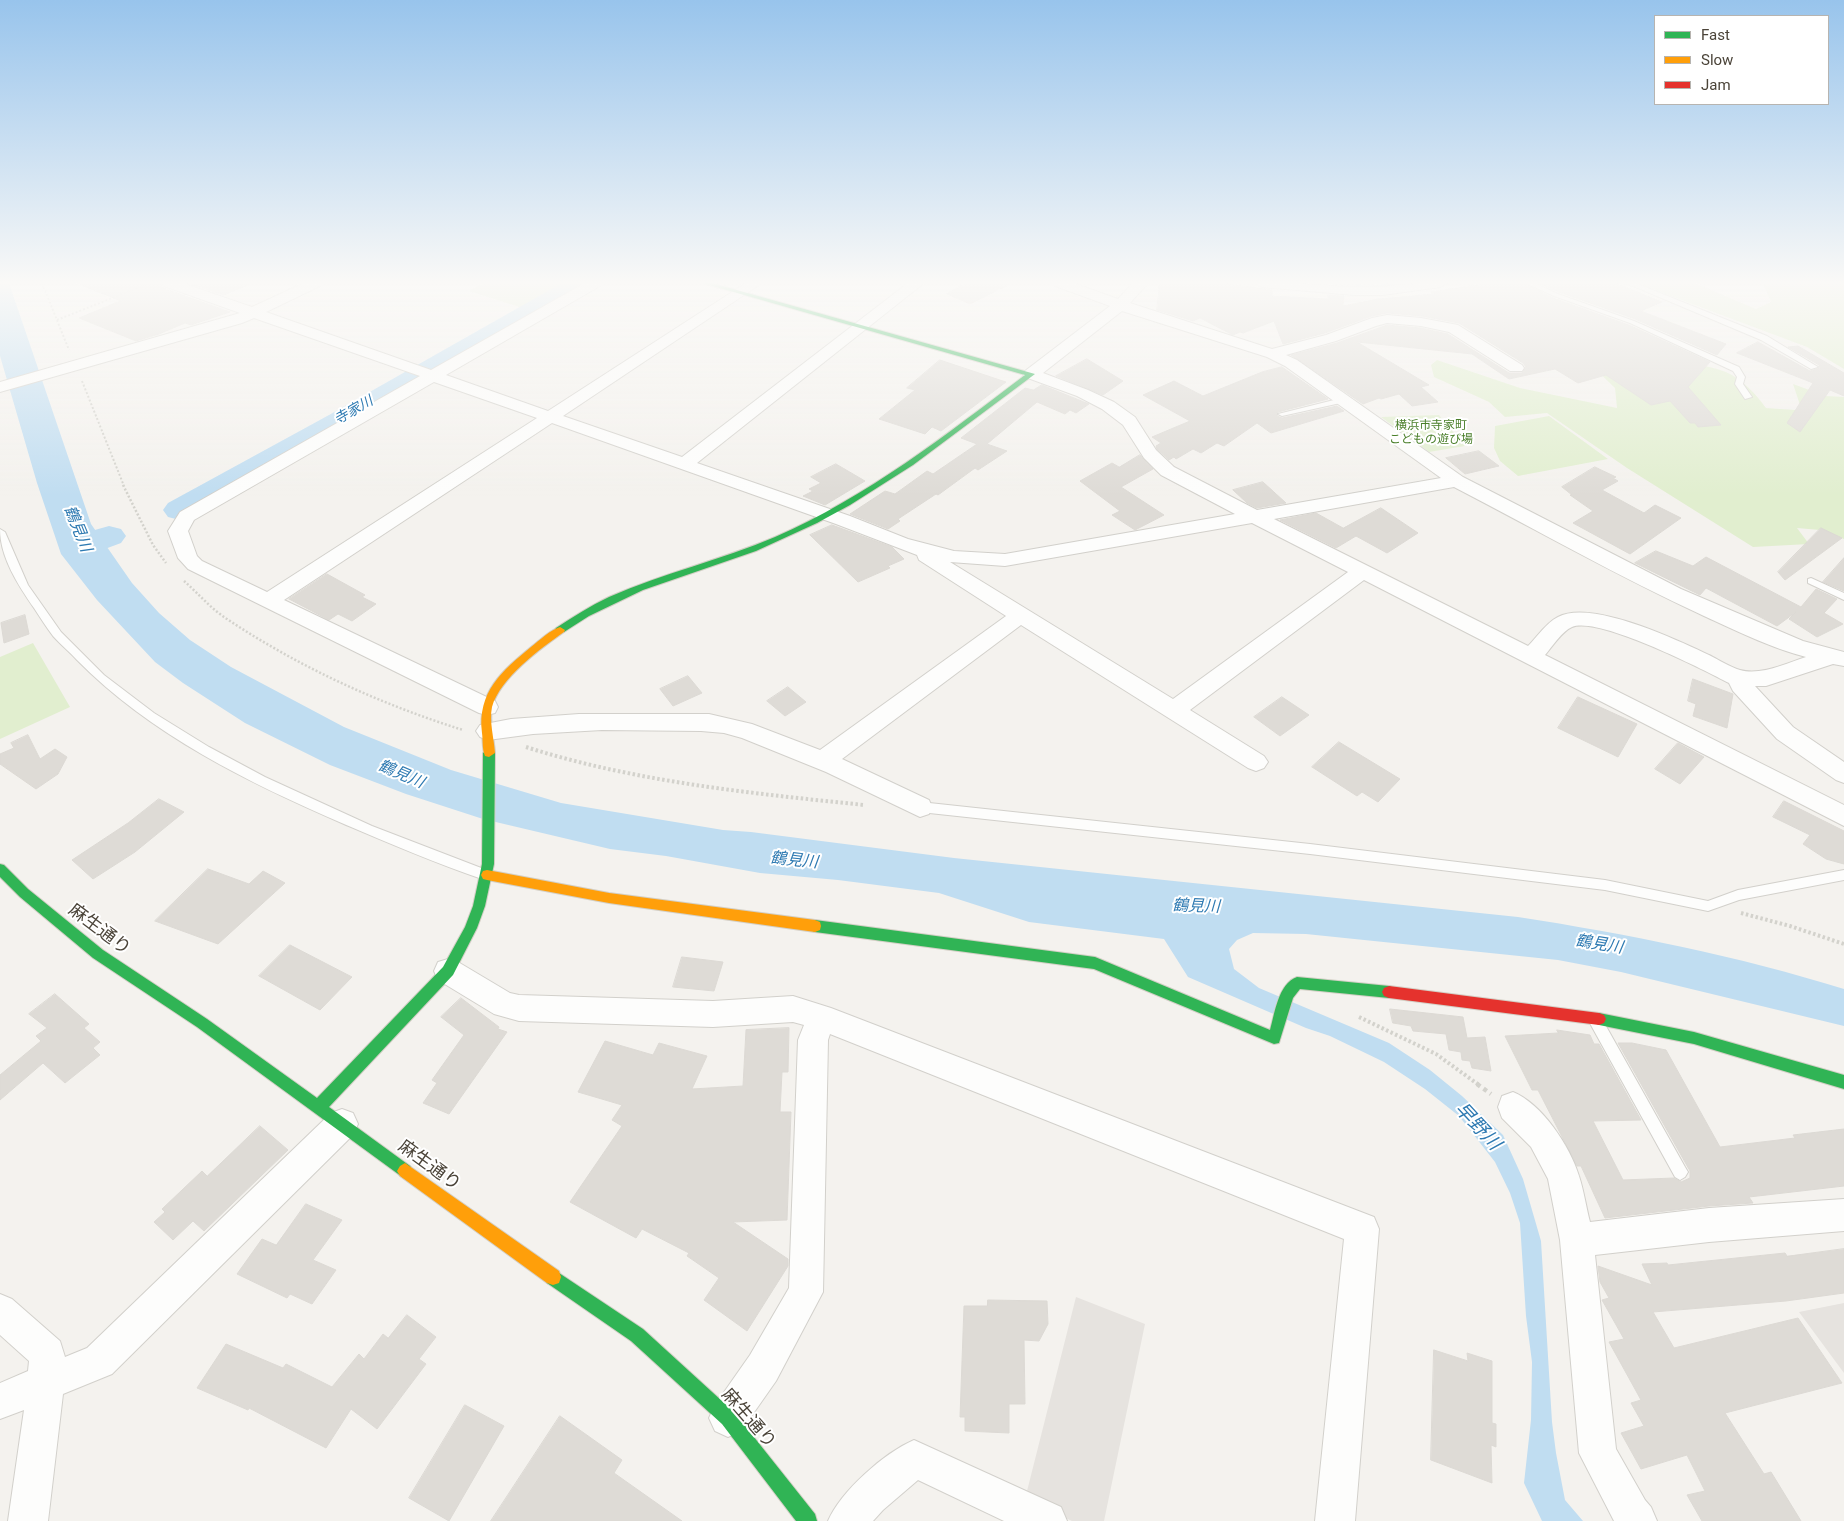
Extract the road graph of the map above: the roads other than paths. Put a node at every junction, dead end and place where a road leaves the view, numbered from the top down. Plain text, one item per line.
1 (118, 354) edge
2 (369, 354) edge
3 (463, 354) edge
4 (647, 354) edge
5 (826, 354) edge
6 (959, 354) edge
7 (1057, 354) edge
8 (1272, 354) edge
9 (1496, 354) edge
10 (1703, 354) edge
11 (1792, 354) edge
12 (1814, 367) dead end
13 (1516, 368) dead end
14 (426, 374) junction
15 (1031, 374) junction
16 (0, 387) edge
17 (1748, 397) dead end
18 (1342, 400) junction
19 (1282, 414) dead end
20 (550, 418) junction
21 (683, 465) junction
22 (1456, 481) junction
23 (827, 516) junction
24 (1253, 517) junction
25 (0, 532) edge
26 (909, 545) junction
27 (1362, 572) junction
28 (1811, 581) dead end
29 (1844, 597) edge
30 (269, 600) junction
31 (1021, 615) junction
32 (1531, 657) junction
33 (1838, 658) edge
34 (1738, 678) junction
35 (487, 707) junction
36 (1174, 710) junction
37 (489, 737) junction
38 (824, 760) junction
39 (1256, 762) dead end
40 (1844, 774) edge
41 (920, 807) joint
42 (1844, 816) edge
43 (0, 869) edge
44 (488, 870) junction
45 (1844, 875) edge
46 (448, 971) junction
47 (821, 1017) junction
48 (1594, 1019) junction
49 (1844, 1082) edge
50 (1513, 1107) road end
51 (330, 1115) junction
52 (1680, 1172) dead end
53 (1844, 1216) edge
54 (1577, 1240) junction
55 (0, 1311) edge
56 (46, 1382) junction
57 (0, 1401) edge
58 (728, 1418) junction
59 (28, 1521) edge
60 (808, 1521) edge
61 (848, 1521) edge
62 (1047, 1521) edge
63 (1335, 1521) edge
64 (1637, 1521) edge

1 - 16 street
2 - 14 street
3 - 14 street
4 - 20 street
5 - 21 street
6 - 15 street
7 - 15 street
8 - 18 street
9 - 13 street
10 - 17 lane
11 - 12 lane
14 - 20 street
14 - 30 street
15 - 23 street
15 - 24 street
18 - 19 lane
18 - 22 street
20 - 21 street
20 - 30 street
21 - 23 street
22 - 24 street
22 - 33 street
23 - 26 street
23 - 35 street
24 - 26 street
24 - 27 street
25 - 44 lane
26 - 31 street
27 - 32 street
27 - 36 street
28 - 29 lane
30 - 35 street
31 - 36 street
31 - 38 street
32 - 34 street
32 - 42 street
33 - 34 street
34 - 40 street
35 - 37 street
36 - 39 street
37 - 38 street
37 - 44 street
38 - 41 street
41 - 45 lane
43 - 51 street, 麻生通り
44 - 46 street
44 - 48 street
46 - 47 street
46 - 51 street
47 - 58 street
47 - 63 street
48 - 49 street
48 - 52 lane
50 - 54 street
51 - 56 street
51 - 58 street, 麻生通り
53 - 54 street
54 - 64 street
55 - 56 street
56 - 57 street
56 - 59 street
58 - 60 street, 麻生通り
61 - 62 street

